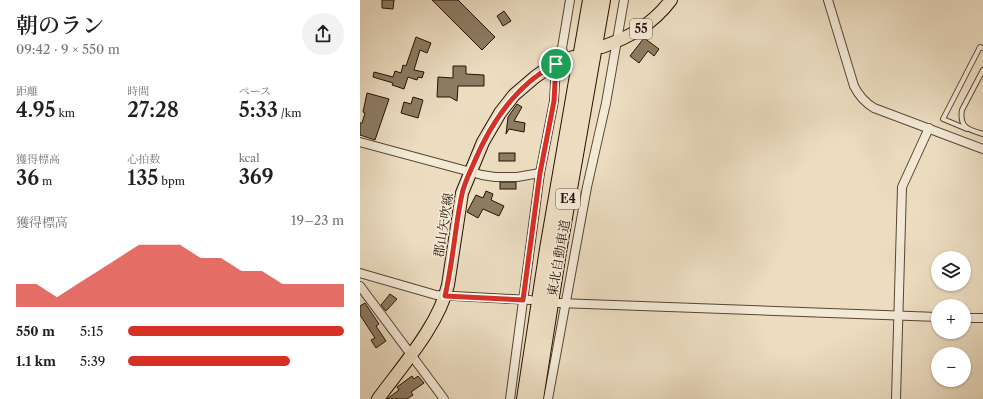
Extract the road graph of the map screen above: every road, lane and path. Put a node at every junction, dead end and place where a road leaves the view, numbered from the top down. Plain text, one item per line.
1 (570, 0) edge
2 (590, 0) edge
3 (603, 0) edge
4 (624, 0) edge
5 (671, 0) edge
6 (828, 0) edge
7 (617, 42) junction
8 (602, 47) dead end
9 (983, 48) edge
10 (565, 61) junction
11 (983, 70) edge
12 (983, 127) edge
13 (929, 128) junction
14 (967, 129) junction
15 (982, 134) edge
16 (360, 142) edge
17 (983, 149) edge
18 (471, 171) junction
19 (540, 173) junction
20 (360, 273) edge
21 (360, 286) edge
22 (445, 296) junction
23 (526, 300) junction
24 (563, 303) junction
25 (898, 315) junction
26 (931, 317) edge
27 (971, 318) edge
28 (983, 318) edge
29 (410, 355) junction
30 (378, 399) edge
31 (444, 399) edge
32 (510, 399) edge
33 (524, 399) edge
34 (536, 399) edge
35 (548, 399) edge
36 (896, 399) edge

1 - 10 street
2 - 33 highway, 東北自動車道 / E4
3 - 34 highway, 東北自動車道 / E4
4 - 7 street
5 - 7 main road, 55
6 - 13 street
7 - 8 main road, 55
7 - 24 street
9 - 14 lane
10 - 18 main road, 郡山矢吹線
10 - 19 street
11 - 14 lane
12 - 15 lane
13 - 17 street
13 - 25 street
14 - 15 lane
16 - 18 street
18 - 19 street
18 - 22 main road, 郡山矢吹線
19 - 23 street
20 - 22 street
21 - 29 street
22 - 23 street
22 - 29 main road, 郡山矢吹線
23 - 32 street
24 - 25 street
24 - 35 street
25 - 26 street
25 - 36 street
27 - 28 street
29 - 30 main road, 郡山矢吹線
29 - 31 street

